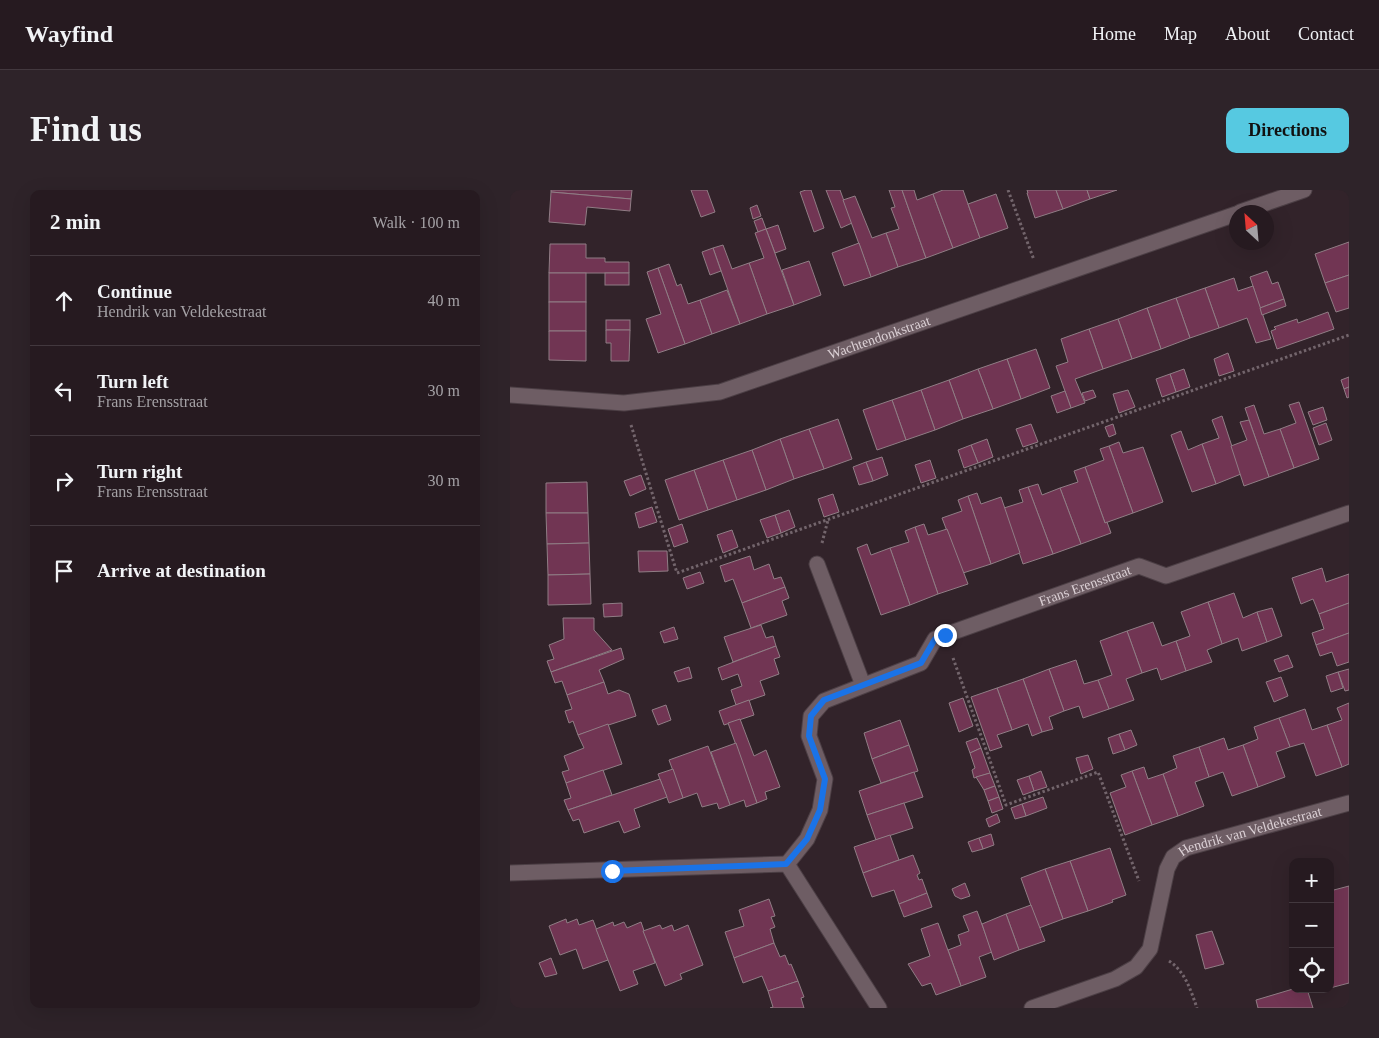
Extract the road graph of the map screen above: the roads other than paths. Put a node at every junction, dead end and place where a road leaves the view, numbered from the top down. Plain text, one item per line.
1 (1304, 190) edge
2 (1261, 205) edge
3 (1229, 216) edge
4 (510, 395) edge
5 (1349, 513) edge
6 (817, 564) dead end
7 (863, 686) junction
8 (1349, 803) edge
9 (786, 864) junction
10 (510, 873) edge
11 (879, 1008) edge
12 (1032, 1008) edge

1 - 2 street, Wachtendonkstraat
3 - 4 street, Wachtendonkstraat
5 - 7 street, Frans Erensstraat
6 - 7 street
7 - 9 street, Frans Erensstraat
8 - 12 street, Hendrik van Veldekestraat
9 - 10 street
9 - 11 street

